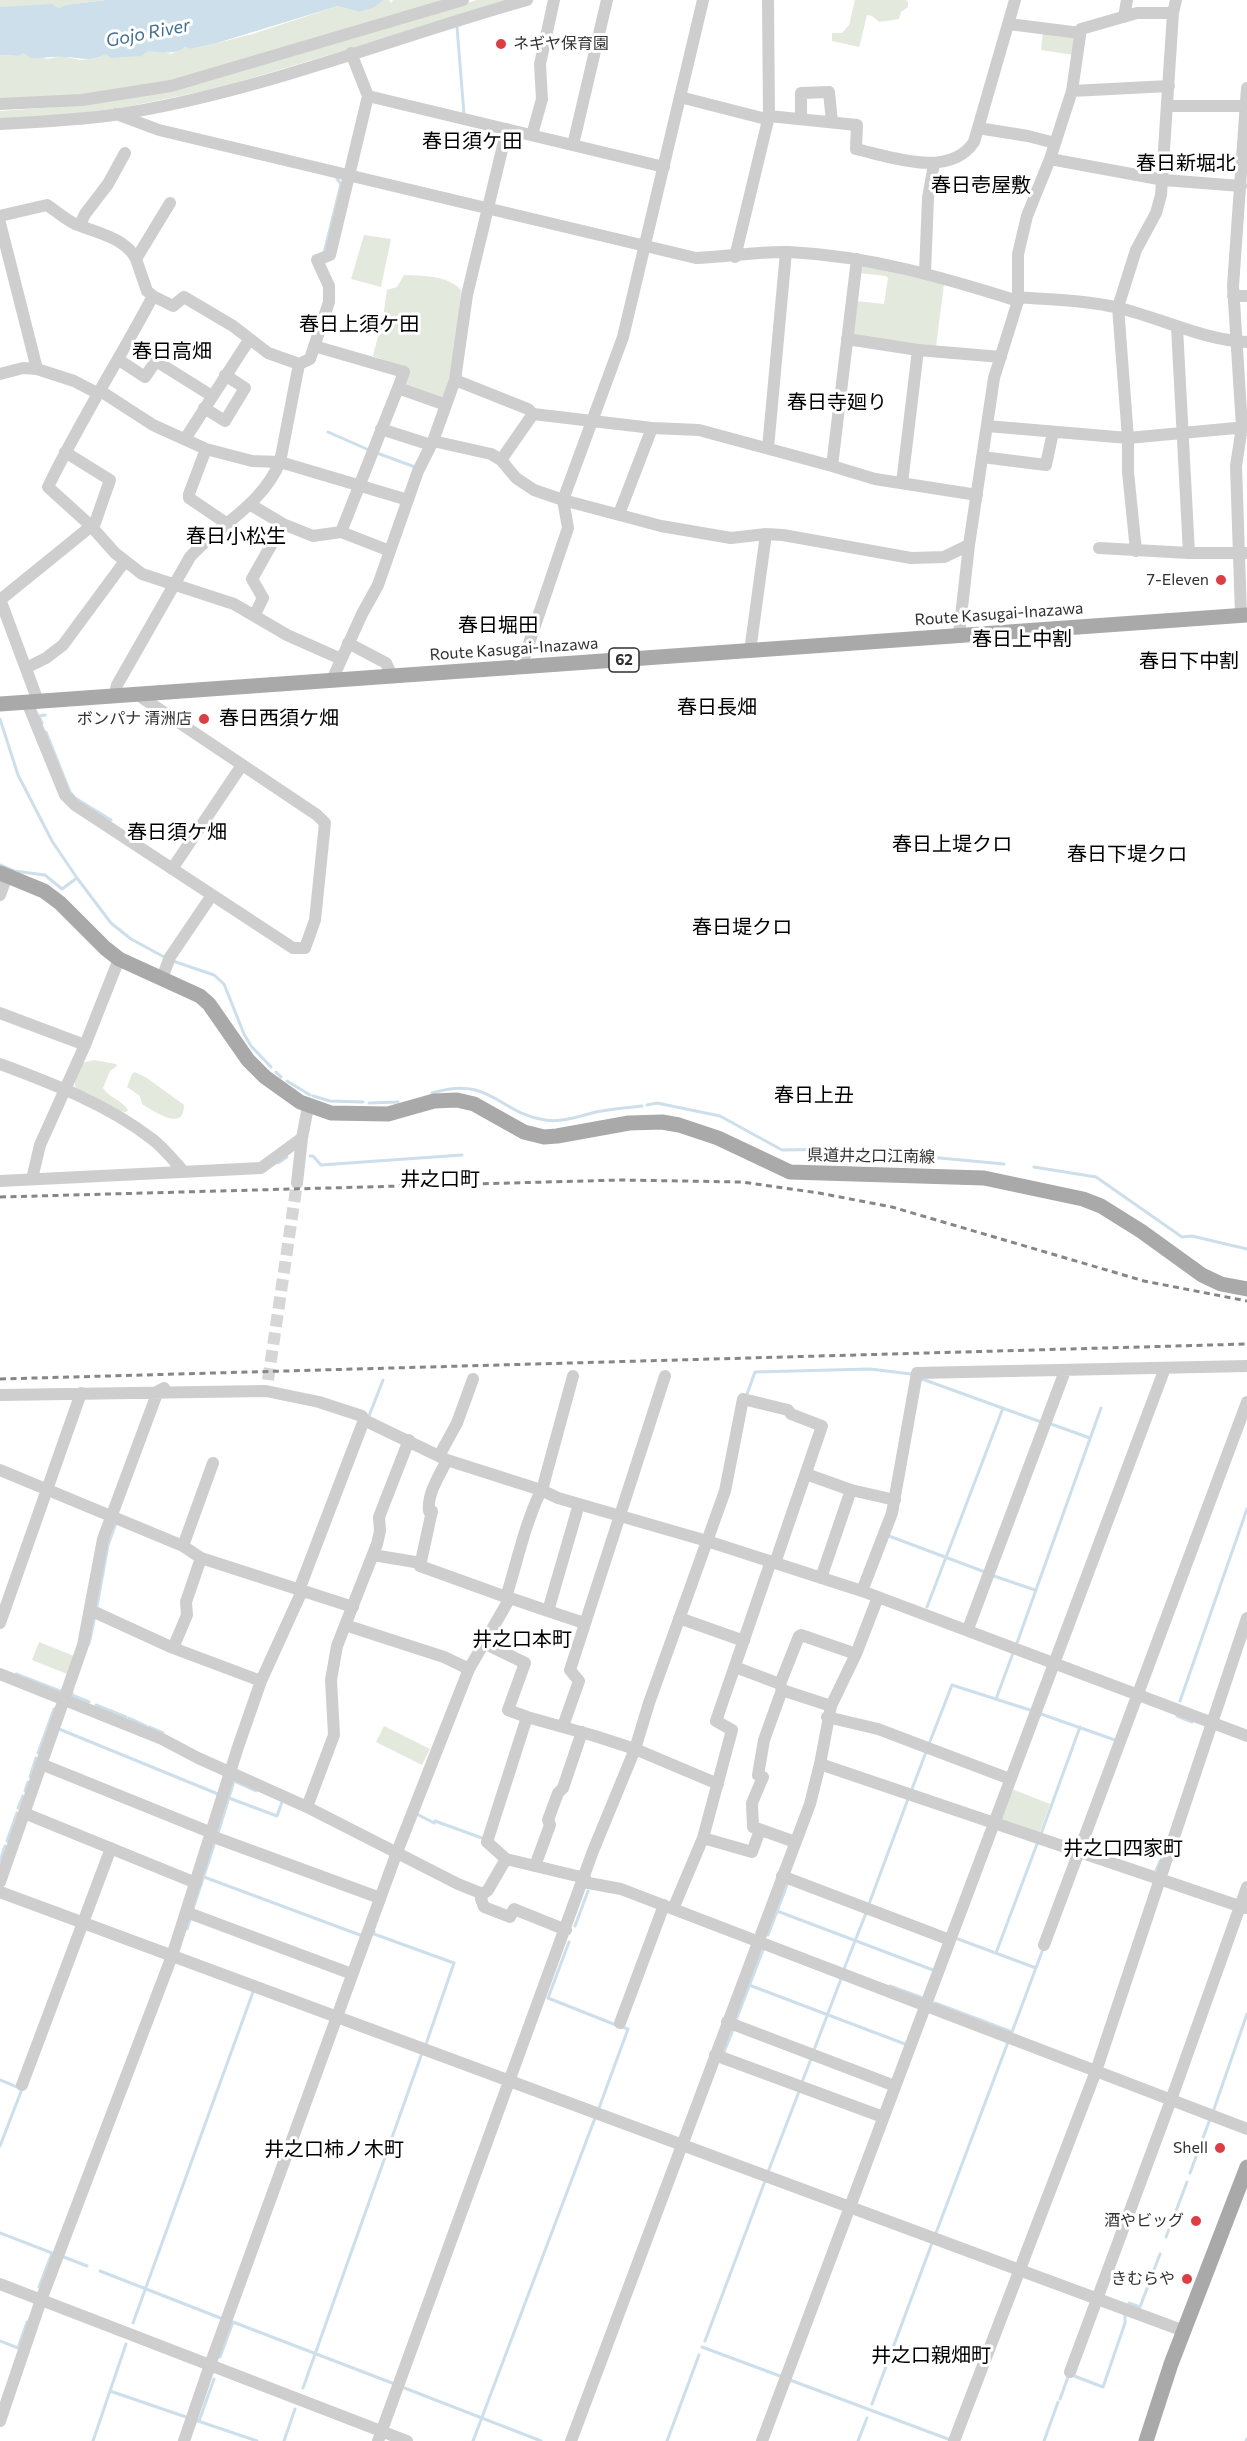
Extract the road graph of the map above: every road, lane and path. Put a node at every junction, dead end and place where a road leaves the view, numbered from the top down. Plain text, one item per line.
1 (463, 0) edge
2 (527, 0) edge
3 (556, 0) edge
4 (607, 0) edge
5 (703, 0) edge
6 (768, 0) edge
7 (1015, 0) edge
8 (1127, 0) edge
9 (1176, 0) edge
10 (1173, 13) junction
11 (1124, 17) junction
12 (1010, 24) junction
13 (1080, 33) junction
14 (351, 53) junction
15 (1169, 86) junction
16 (1247, 88) edge
17 (1072, 91) junction
18 (368, 96) junction
19 (680, 98) junction
20 (0, 104) edge
21 (1168, 106) junction
22 (1245, 106) junction
23 (116, 114) junction
24 (769, 116) junction
25 (801, 119) junction
26 (832, 122) junction
27 (0, 124) edge
28 (978, 128) junction
29 (507, 129) junction
30 (532, 135) junction
31 (1055, 143) junction
32 (573, 145) junction
33 (125, 153) dead end
34 (1050, 159) junction
35 (934, 164) junction
36 (664, 167) junction
37 (349, 175) junction
38 (1164, 180) junction
39 (1243, 189) edge
40 (171, 203) dead end
41 (488, 208) junction
42 (0, 216) edge
43 (0, 223) edge
44 (80, 225) junction
45 (645, 245) junction
46 (786, 252) junction
47 (735, 257) junction
48 (136, 259) junction
49 (858, 259) junction
50 (925, 272) junction
51 (153, 296) junction
52 (1233, 296) junction
53 (1247, 296) edge
54 (1018, 299) junction
55 (1118, 307) junction
56 (1177, 327) junction
57 (848, 339) junction
58 (249, 340) junction
59 (1241, 342) edge
60 (314, 346) junction
61 (918, 350) junction
62 (1001, 357) junction
63 (119, 360) junction
64 (299, 364) junction
65 (37, 369) junction
66 (0, 374) edge
67 (225, 375) junction
68 (455, 380) junction
69 (398, 388) junction
70 (98, 391) junction
71 (212, 396) junction
72 (446, 405) junction
73 (204, 408) junction
74 (533, 414) junction
75 (594, 422) junction
76 (987, 426) junction
77 (1244, 427) edge
78 (652, 428) junction
79 (381, 429) junction
80 (1053, 432) junction
81 (1181, 432) junction
82 (1128, 438) junction
83 (185, 440) junction
84 (432, 443) junction
85 (768, 448) junction
86 (206, 449) junction
87 (65, 452) junction
88 (982, 457) junction
89 (501, 460) junction
90 (280, 462) junction
91 (832, 466) junction
92 (902, 483) junction
93 (358, 485) junction
94 (977, 495) junction
95 (1242, 497) edge
96 (408, 500) junction
97 (563, 500) junction
98 (251, 505) junction
99 (619, 514) junction
100 (226, 523) junction
101 (283, 524) junction
102 (92, 526) junction
103 (341, 532) junction
104 (766, 534) junction
105 (969, 545) junction
106 (1099, 548) dead end
107 (390, 551) junction
108 (1136, 551) junction
109 (1242, 552) edge
110 (1189, 553) junction
111 (125, 561) junction
112 (176, 584) junction
113 (0, 599) edge
114 (1244, 615) edge
115 (254, 616) junction
116 (959, 634) junction
117 (348, 643) junction
118 (750, 651) junction
119 (341, 659) junction
120 (521, 667) junction
121 (26, 668) junction
122 (392, 676) junction
123 (332, 680) junction
124 (138, 695) junction
125 (114, 696) junction
126 (33, 702) junction
127 (0, 704) edge
128 (242, 765) junction
129 (172, 869) junction
130 (4, 875) edge
131 (212, 894) junction
132 (0, 895) edge
133 (119, 959) junction
134 (162, 978) junction
135 (0, 1013) edge
136 (85, 1045) junction
137 (0, 1064) edge
138 (66, 1089) junction
139 (308, 1107) junction
140 (302, 1138) junction
141 (184, 1172) junction
142 (32, 1179) junction
143 (0, 1181) edge
144 (297, 1183) tunnel mouth
145 (1247, 1289) edge
146 (1247, 1366) edge
147 (1165, 1368) junction
148 (1065, 1371) junction
149 (573, 1376) dead end
150 (665, 1376) dead end
151 (474, 1379) dead end
152 (158, 1391) junction
153 (81, 1393) junction
154 (0, 1395) edge
155 (1247, 1402) edge
156 (363, 1418) junction
157 (409, 1440) junction
158 (443, 1458) junction
159 (213, 1463) dead end
160 (0, 1470) edge
161 (806, 1474) junction
162 (47, 1489) junction
163 (542, 1490) junction
164 (851, 1490) junction
165 (895, 1500) junction
166 (579, 1504) junction
167 (112, 1515) junction
168 (620, 1516) junction
169 (707, 1541) junction
170 (183, 1546) junction
171 (373, 1555) junction
172 (201, 1558) junction
173 (773, 1562) junction
174 (421, 1563) junction
175 (821, 1578) junction
176 (301, 1591) junction
177 (862, 1591) junction
178 (878, 1597) junction
179 (508, 1598) junction
180 (352, 1606) junction
181 (90, 1610) junction
182 (548, 1611) junction
183 (679, 1618) junction
184 (1247, 1618) edge
185 (0, 1623) edge
186 (584, 1623) junction
187 (345, 1625) junction
188 (968, 1629) junction
189 (744, 1641) junction
190 (484, 1643) junction
191 (173, 1647) junction
192 (856, 1654) junction
193 (1054, 1662) junction
194 (735, 1667) junction
195 (469, 1669) junction
196 (0, 1674) edge
197 (261, 1681) junction
198 (781, 1687) junction
199 (1138, 1694) junction
200 (63, 1699) junction
201 (829, 1712) junction
202 (527, 1717) junction
203 (1211, 1723) junction
204 (563, 1726) junction
205 (582, 1732) junction
206 (1247, 1736) edge
207 (636, 1749) junction
208 (41, 1764) junction
209 (820, 1764) junction
210 (231, 1773) junction
211 (1010, 1779) junction
212 (717, 1784) junction
213 (307, 1807) junction
214 (24, 1813) junction
215 (994, 1823) junction
216 (760, 1830) junction
217 (211, 1834) junction
218 (704, 1838) junction
219 (795, 1842) junction
220 (111, 1848) junction
221 (397, 1852) junction
222 (1079, 1852) junction
223 (506, 1859) junction
224 (535, 1866) junction
225 (782, 1876) junction
226 (1159, 1879) junction
227 (584, 1880) junction
228 (0, 1882) edge
229 (196, 1883) junction
230 (1247, 1887) edge
231 (0, 1892) edge
232 (483, 1894) junction
233 (380, 1898) junction
234 (668, 1907) junction
235 (1244, 1907) edge
236 (186, 1912) junction
237 (83, 1923) junction
238 (566, 1930) junction
239 (950, 1940) junction
240 (758, 1941) junction
241 (1044, 1945) dead end
242 (172, 1956) junction
243 (352, 1974) junction
244 (925, 2005) junction
245 (337, 2017) junction
246 (728, 2022) junction
247 (620, 2023) dead end
248 (715, 2055) junction
249 (1095, 2071) junction
250 (511, 2082) junction
251 (22, 2085) dead end
252 (895, 2086) junction
253 (1172, 2100) junction
254 (883, 2117) junction
255 (1247, 2129) edge
256 (682, 2145) junction
257 (1247, 2167) edge
258 (850, 2207) junction
259 (1019, 2270) junction
260 (0, 2284) edge
261 (1097, 2299) junction
262 (41, 2300) junction
263 (1184, 2331) junction
264 (210, 2365) junction
265 (1070, 2372) dead end
266 (0, 2421) edge
267 (380, 2436) edge
268 (184, 2441) edge
269 (407, 2441) edge
270 (571, 2441) edge
271 (762, 2441) edge
272 (954, 2441) edge
273 (1146, 2441) edge

1 - 20 street
2 - 14 street
3 - 30 street
4 - 32 street
5 - 19 street
6 - 24 street
7 - 12 street
8 - 11 street
9 - 10 street
10 - 11 street
10 - 15 street
11 - 13 street
12 - 13 street
12 - 28 street
13 - 17 street
14 - 18 street
14 - 23 street
15 - 17 street
15 - 21 street
16 - 22 street
17 - 31 street
18 - 29 street
18 - 37 street
19 - 24 street
19 - 36 street
21 - 22 street
21 - 38 street
22 - 39 street
23 - 27 street
23 - 37 street
24 - 25 street
24 - 47 street
25 - 26 street
25 - 26 street
26 - 35 street
28 - 31 street
28 - 35 street
29 - 30 street
29 - 41 street
30 - 32 street
31 - 34 street
32 - 36 street
33 - 44 street
34 - 38 street
34 - 54 street
35 - 50 street
36 - 45 street
37 - 41 street
37 - 60 street
38 - 39 street
38 - 55 street
39 - 52 street
40 - 48 street
41 - 45 street
41 - 68 street
42 - 44 street
43 - 65 street
44 - 48 street
45 - 47 street
45 - 75 street
46 - 47 street
46 - 49 street
46 - 85 street
48 - 51 street
49 - 50 street
49 - 57 street
50 - 54 street
51 - 58 street
51 - 63 street
52 - 53 street
52 - 59 street
54 - 55 street
54 - 62 street
55 - 56 street
55 - 82 street
56 - 59 street
56 - 81 street
57 - 61 street
57 - 91 street
58 - 64 street
58 - 67 street
59 - 77 street
60 - 64 street
60 - 69 street
61 - 62 street
61 - 92 street
62 - 76 street
63 - 70 street
63 - 71 street
64 - 90 street
65 - 66 street
65 - 70 street
67 - 71 street
67 - 73 street
68 - 72 street
68 - 74 street
69 - 72 street
69 - 79 street
70 - 83 street
70 - 87 street
71 - 73 street
72 - 84 street
73 - 83 street
74 - 75 street
74 - 89 street
75 - 78 street
75 - 97 street
76 - 80 street
76 - 88 street
77 - 81 street
77 - 95 street
78 - 85 street
78 - 99 street
79 - 84 street
79 - 93 street
80 - 82 street
80 - 88 street
81 - 82 street
81 - 110 street
82 - 108 street
83 - 86 street
84 - 89 street
84 - 96 street
85 - 91 street
86 - 90 street
86 - 100 street
87 - 102 street
87 - 102 street
88 - 94 street
89 - 97 street
90 - 93 street
90 - 98 street
91 - 92 street
92 - 94 street
93 - 96 street
93 - 103 street
94 - 105 street
95 - 109 street
96 - 107 street
97 - 99 street
97 - 120 street
98 - 100 street
98 - 101 street
99 - 104 street
100 - 112 street
101 - 103 street
101 - 115 street
102 - 111 street
102 - 113 street
103 - 107 street
104 - 105 street
104 - 118 street
105 - 116 street
106 - 108 street
107 - 117 street
108 - 110 street
109 - 110 street
109 - 114 street
111 - 112 street
111 - 121 street
112 - 115 street
112 - 125 street
113 - 121 street
114 - 116 main road, Route Kasugai-Inazawa / 62
115 - 119 street
116 - 118 main road, Route Kasugai-Inazawa / 62
117 - 119 street
117 - 122 street
118 - 120 main road, Route Kasugai-Inazawa / 62
119 - 123 street
120 - 122 main road, Route Kasugai-Inazawa / 62
121 - 126 street
122 - 123 main road, Route Kasugai-Inazawa / 62
123 - 124 main road, Route Kasugai-Inazawa / 62
124 - 125 main road, Route Kasugai-Inazawa / 62
124 - 128 street
125 - 126 main road, Route Kasugai-Inazawa / 62
126 - 127 main road, Route Kasugai-Inazawa / 62
126 - 129 street
128 - 129 street
128 - 131 street
129 - 131 street
130 - 132 street
130 - 133 main road, 県道井之口江南線
131 - 134 street
133 - 134 main road, 県道井之口江南線
133 - 136 street
134 - 139 main road, 県道井之口江南線
135 - 136 street
136 - 138 street
137 - 138 street
138 - 141 street
138 - 142 street
139 - 140 street
139 - 145 main road, 県道井之口江南線
140 - 141 street
140 - 144 street
141 - 142 street
142 - 143 street
146 - 147 street
147 - 148 street
147 - 193 street
148 - 165 street
148 - 188 street
149 - 163 street
150 - 168 street
151 - 158 street
152 - 153 street
152 - 156 street
152 - 156 street
152 - 167 street
153 - 154 street
153 - 162 street
155 - 199 street
156 - 157 street
156 - 176 street
157 - 158 street
157 - 171 street
158 - 163 street
158 - 174 street
159 - 170 street
160 - 162 street
161 - 164 street
161 - 169 street
161 - 173 street
162 - 167 street
162 - 185 street
163 - 166 street
163 - 179 street
164 - 165 street
164 - 175 street
165 - 177 street
166 - 168 street
166 - 182 street
167 - 170 street
167 - 181 street
168 - 169 street
168 - 186 street
169 - 173 street
169 - 183 street
170 - 172 street
171 - 174 street
171 - 180 street
172 - 176 street
172 - 191 street
173 - 175 street
173 - 189 street
174 - 179 street
175 - 177 street
176 - 180 street
176 - 197 street
177 - 178 street
178 - 188 street
178 - 192 street
179 - 182 street
179 - 190 street
180 - 187 street
181 - 191 street
181 - 200 street
182 - 186 street
183 - 189 street
183 - 207 street
184 - 203 street
186 - 204 street
187 - 195 street
187 - 213 street
188 - 193 street
189 - 194 street
190 - 195 street
190 - 202 street
191 - 197 street
192 - 198 street
192 - 201 street
193 - 199 street
193 - 211 street
194 - 198 street
194 - 212 street
195 - 221 street
196 - 200 street
197 - 210 street
198 - 201 street
198 - 216 street
199 - 203 street
199 - 222 street
200 - 208 street
200 - 210 street
201 - 209 street
201 - 211 street
202 - 204 street
202 - 223 street
203 - 206 street
203 - 226 street
204 - 205 street
205 - 207 street
205 - 224 street
207 - 212 street
207 - 227 street
208 - 214 street
208 - 217 street
209 - 215 street
209 - 219 street
210 - 213 street
210 - 217 street
211 - 215 street
212 - 218 street
213 - 221 street
214 - 220 street
214 - 228 street
215 - 222 street
215 - 239 street
216 - 218 street
216 - 219 street
217 - 229 street
217 - 233 street
218 - 234 street
219 - 225 street
220 - 229 street
220 - 237 street
221 - 232 street
221 - 233 street
222 - 226 street
222 - 241 street
223 - 224 street
223 - 232 street
224 - 227 street
225 - 239 street
225 - 240 street
226 - 235 street
226 - 249 street
227 - 234 street
227 - 238 street
229 - 236 street
230 - 235 street
231 - 237 street
232 - 238 street
233 - 243 street
234 - 240 street
234 - 247 street
235 - 253 street
236 - 242 street
236 - 243 street
237 - 242 street
237 - 251 street
238 - 250 street
239 - 244 street
240 - 244 street
240 - 246 street
242 - 245 street
242 - 262 street
243 - 245 street
244 - 249 street
244 - 252 street
245 - 250 street
245 - 264 street
246 - 248 street
246 - 252 street
248 - 254 street
248 - 256 street
249 - 253 street
249 - 259 street
250 - 256 street
250 - 267 street
252 - 254 street
253 - 255 street
253 - 261 street
254 - 258 street
256 - 258 street
256 - 270 street
257 - 263 main road
258 - 259 street
258 - 271 street
259 - 261 street
259 - 272 street
260 - 262 street
261 - 263 street
261 - 265 street
262 - 264 street
262 - 266 street
263 - 273 main road
264 - 267 street
264 - 268 street
267 - 269 street

